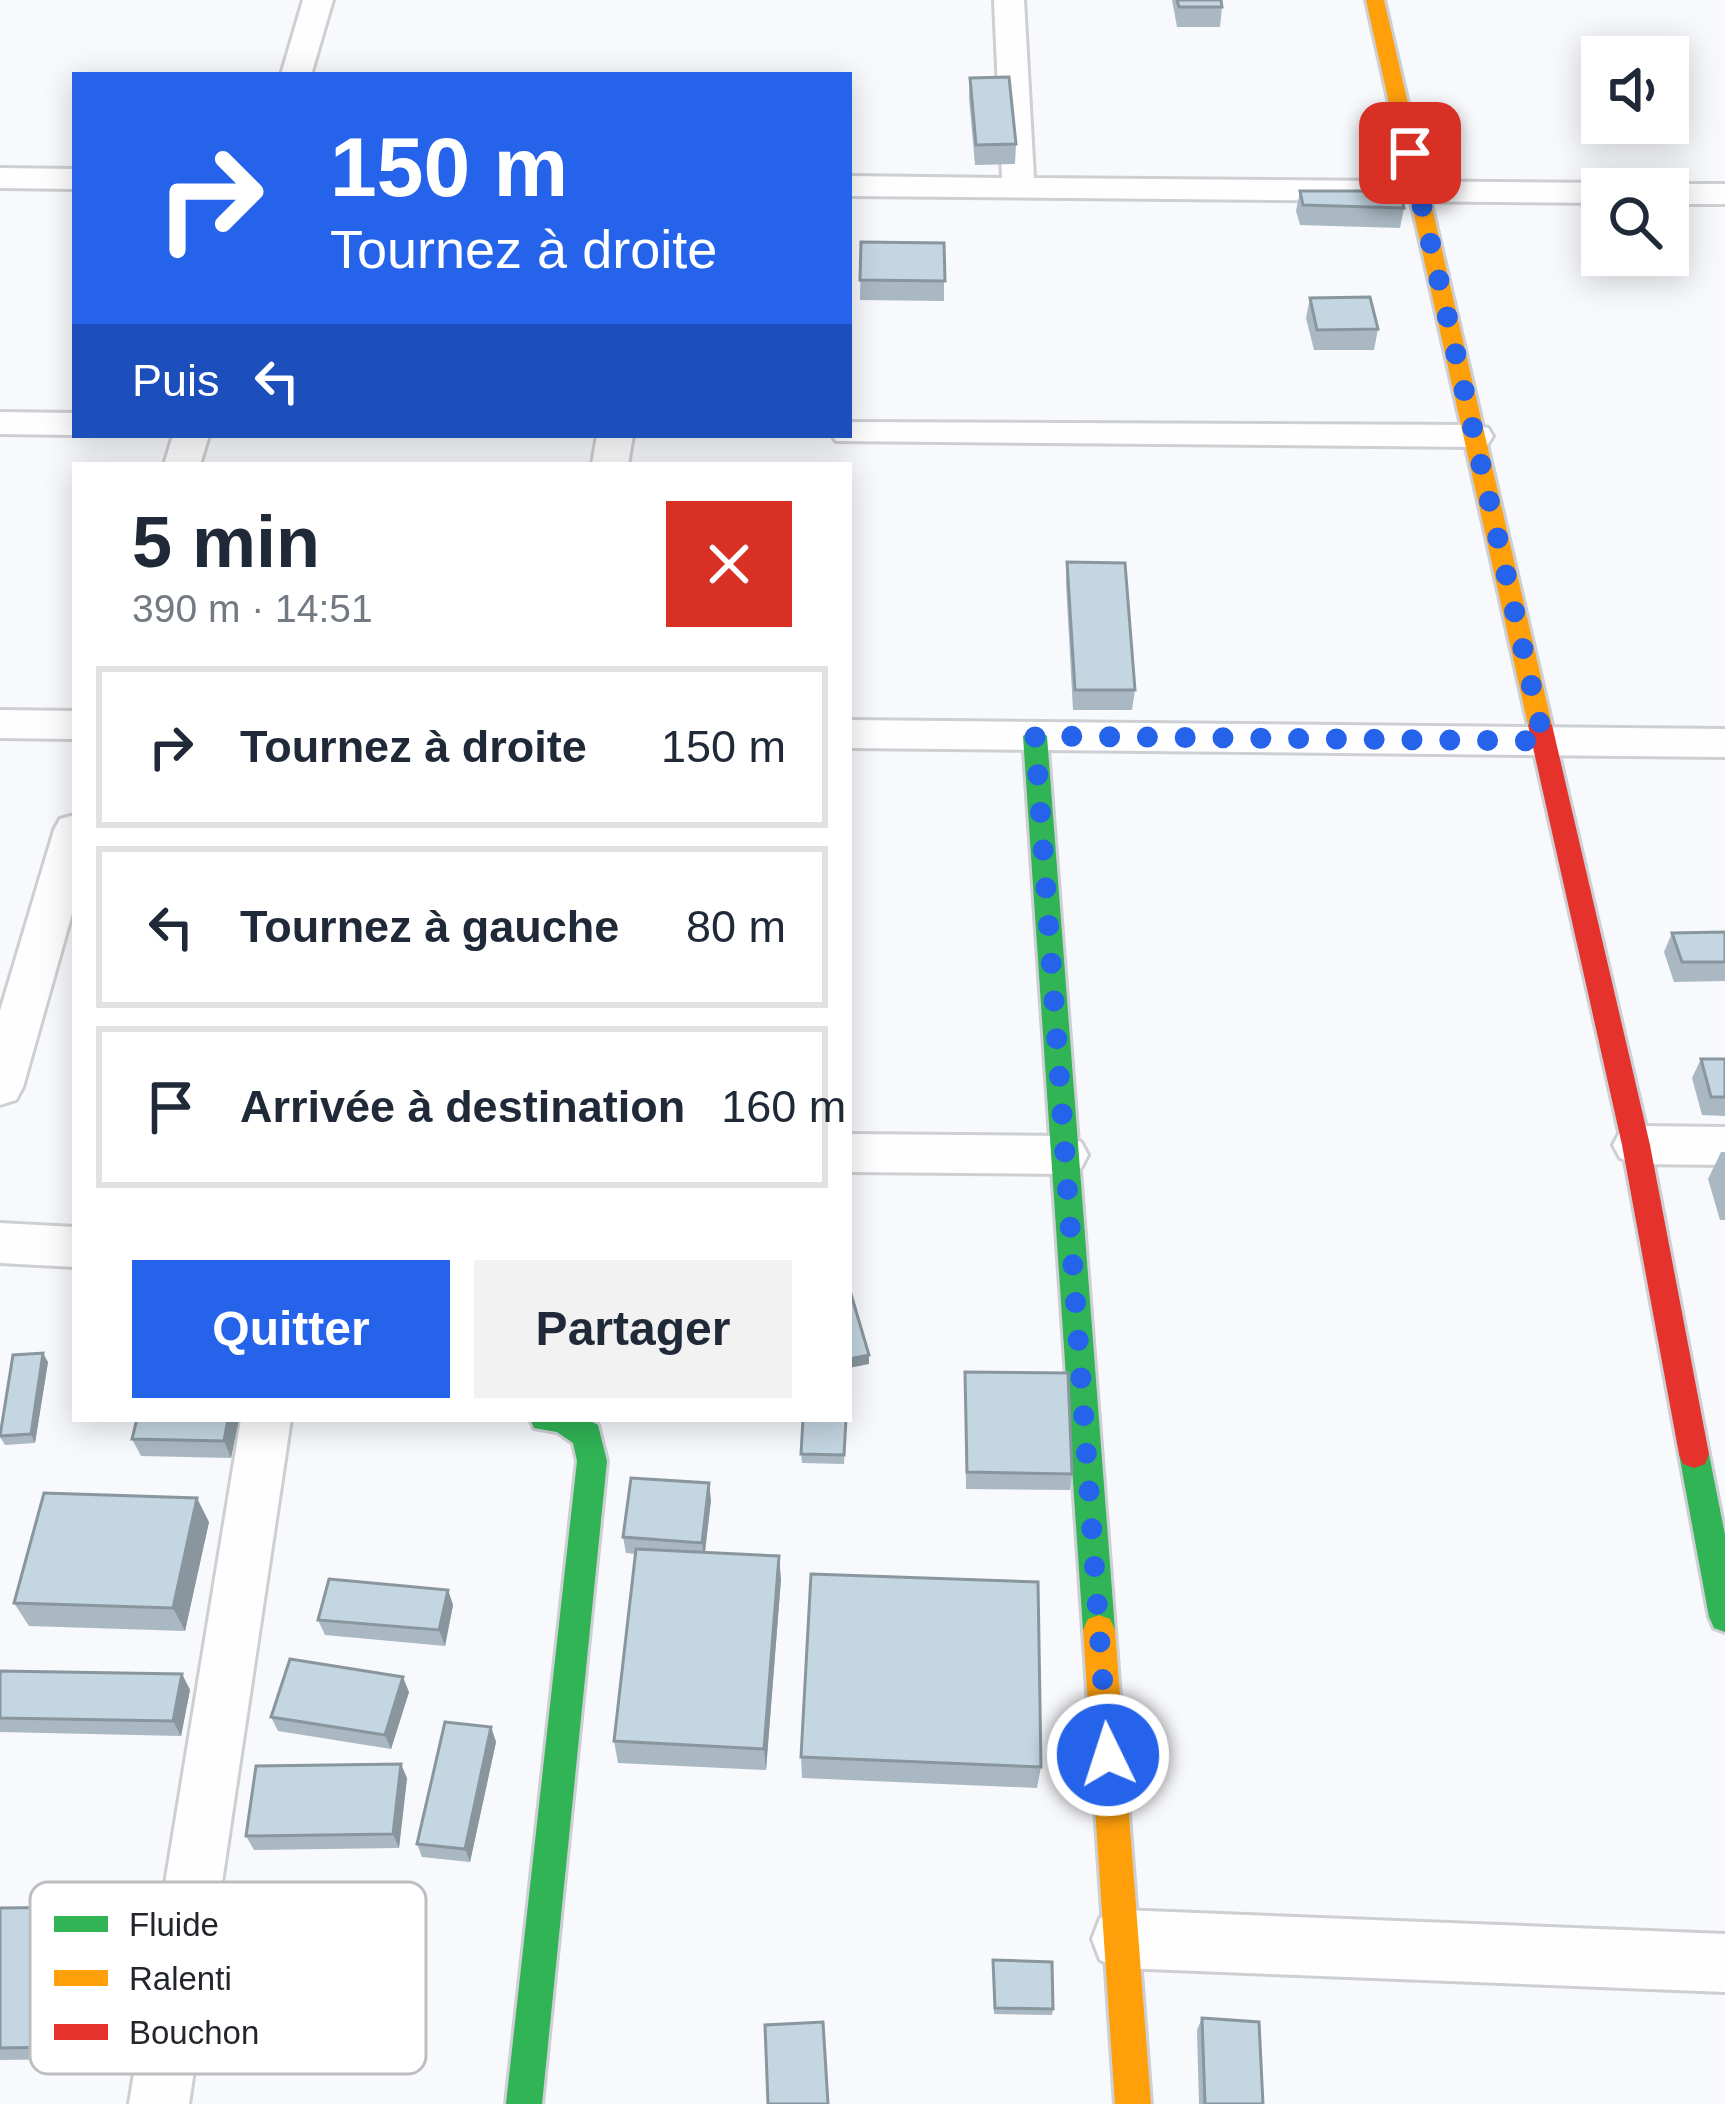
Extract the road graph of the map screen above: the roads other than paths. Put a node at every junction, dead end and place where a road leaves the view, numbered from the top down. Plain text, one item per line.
1 (318, 0) edge
2 (1009, 0) edge
3 (1375, 0) edge
4 (297, 72) edge
5 (0, 178) edge
6 (72, 179) edge
7 (852, 186) edge
8 (1018, 188) junction
9 (1419, 191) junction
10 (1581, 193) edge
11 (1689, 194) edge
12 (1725, 194) edge
13 (0, 422) edge
14 (72, 424) edge
15 (852, 433) edge
16 (1474, 436) junction
17 (0, 724) edge
18 (72, 725) edge
19 (852, 734) edge
20 (1035, 736) junction
21 (1544, 741) junction
22 (1725, 743) edge
23 (72, 840) edge
24 (0, 1087) edge
25 (1636, 1145) junction
26 (1725, 1146) edge
27 (852, 1153) edge
28 (1065, 1155) junction
29 (0, 1243) edge
30 (72, 1247) edge
31 (266, 1422) edge
32 (566, 1422) edge
33 (1725, 1618) edge
34 (194, 1882) edge
35 (1121, 1940) junction
36 (1725, 1963) edge
37 (164, 2074) edge
38 (159, 2104) edge
39 (524, 2104) edge
40 (1133, 2104) edge

1 - 4 street
2 - 8 street
3 - 9 street
5 - 6 street
7 - 8 street
8 - 9 street
9 - 10 street
9 - 16 street
11 - 12 street
13 - 14 street
15 - 16 street
16 - 21 street
17 - 18 street
19 - 20 street
20 - 21 street
20 - 28 street
21 - 22 street
21 - 25 street
23 - 24 street
25 - 26 street
25 - 33 street
27 - 28 street
28 - 35 street
29 - 30 street
31 - 34 street
32 - 39 street
35 - 36 street
35 - 40 street
37 - 38 street

